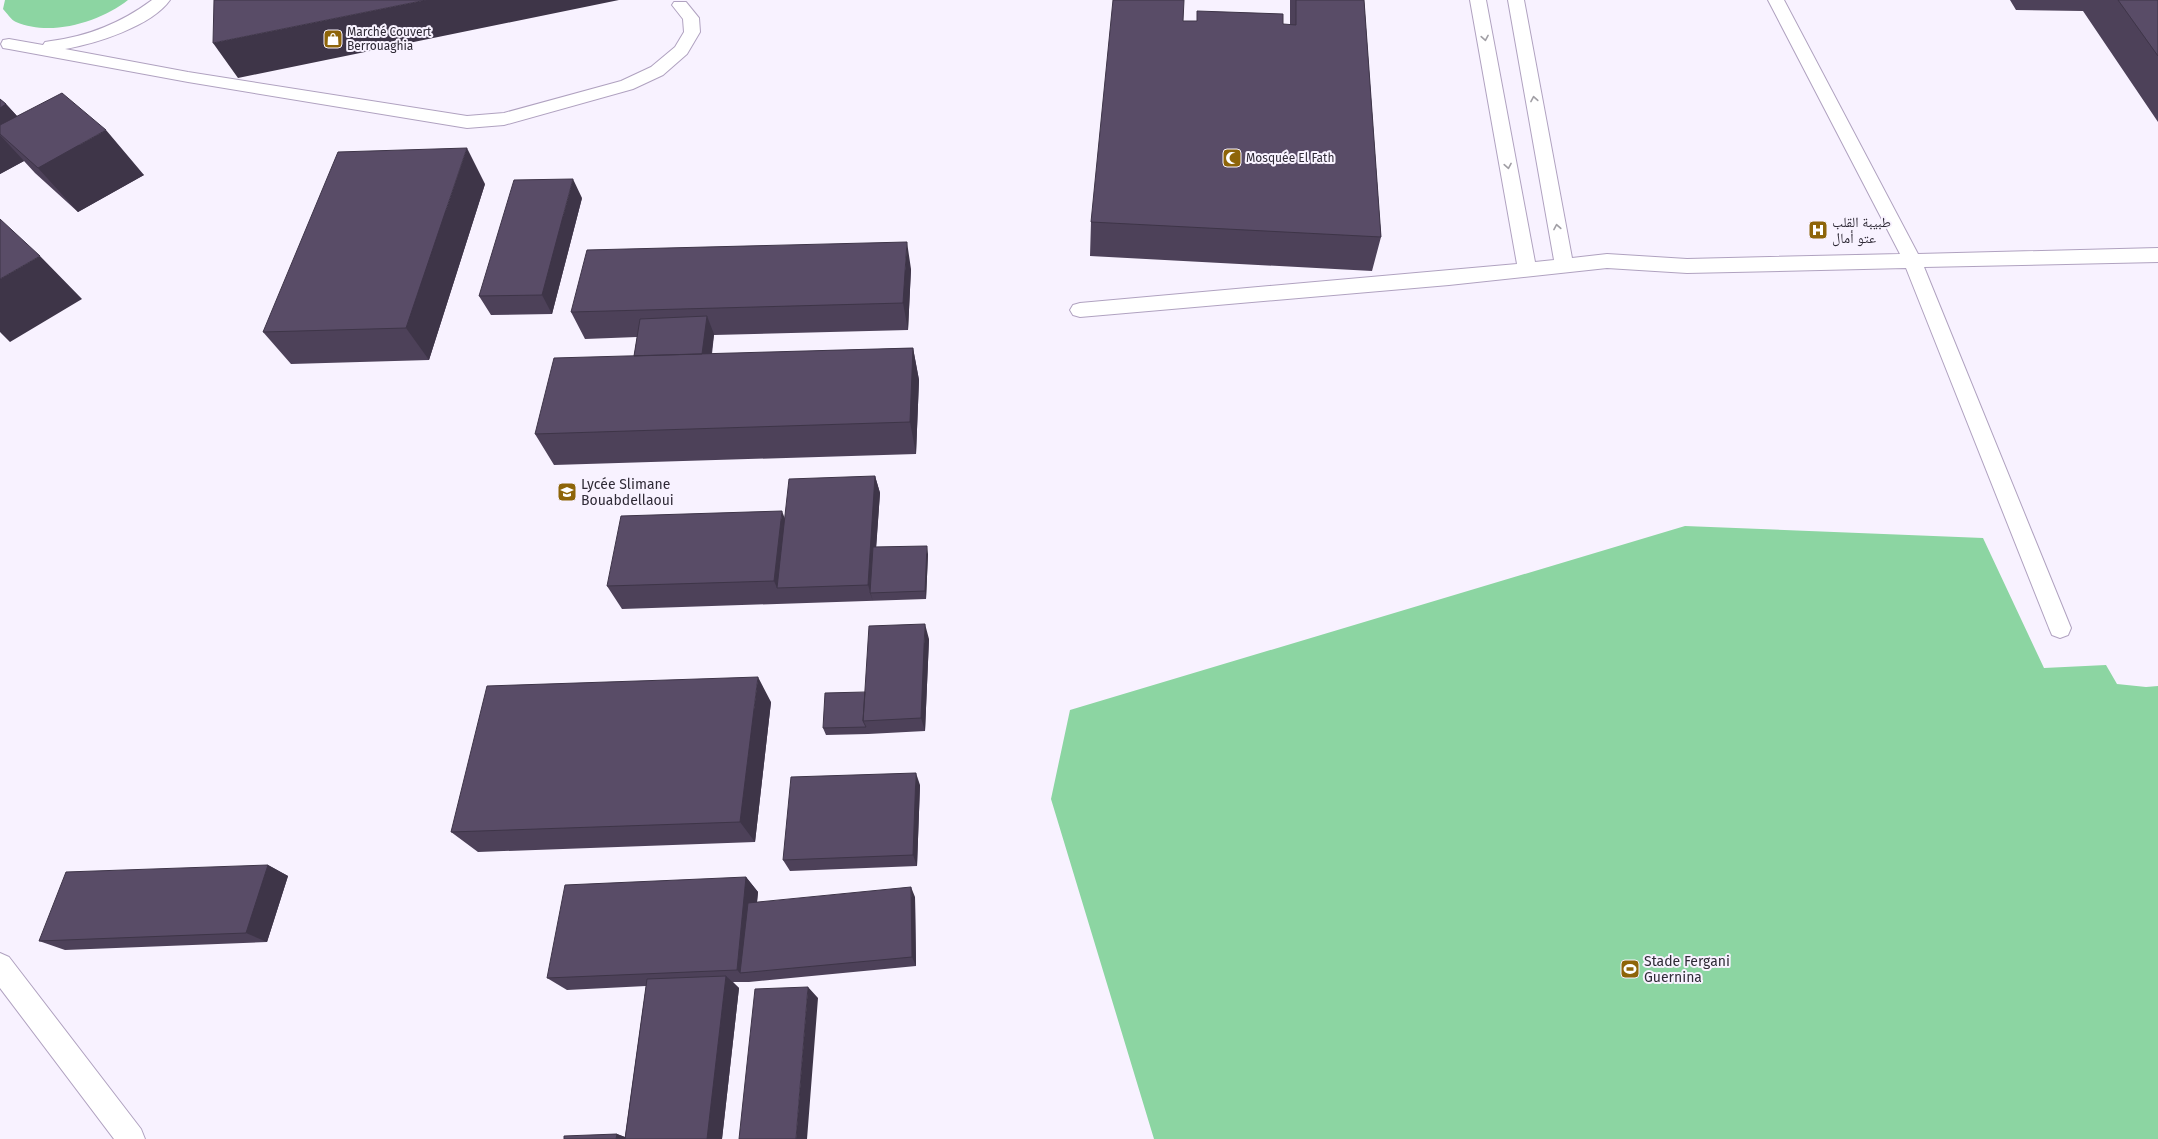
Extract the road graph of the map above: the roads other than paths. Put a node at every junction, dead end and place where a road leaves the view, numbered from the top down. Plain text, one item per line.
1 (162, 0) edge
2 (1478, 0) edge
3 (1516, 0) edge
4 (1776, 0) edge
5 (680, 5) dead end
6 (5, 42) edge
7 (2158, 255) edge
8 (1912, 260) junction
9 (1564, 265) junction
10 (1527, 269) junction
11 (1080, 310) dead end
12 (2060, 628) dead end
13 (0, 966) edge
14 (131, 1139) edge

1 - 6 street
2 -> 10 street
9 -> 3 street
4 - 8 street
5 - 6 street
7 - 8 street
8 - 9 street
8 - 12 street
9 - 10 street
10 - 11 street
13 - 14 street

